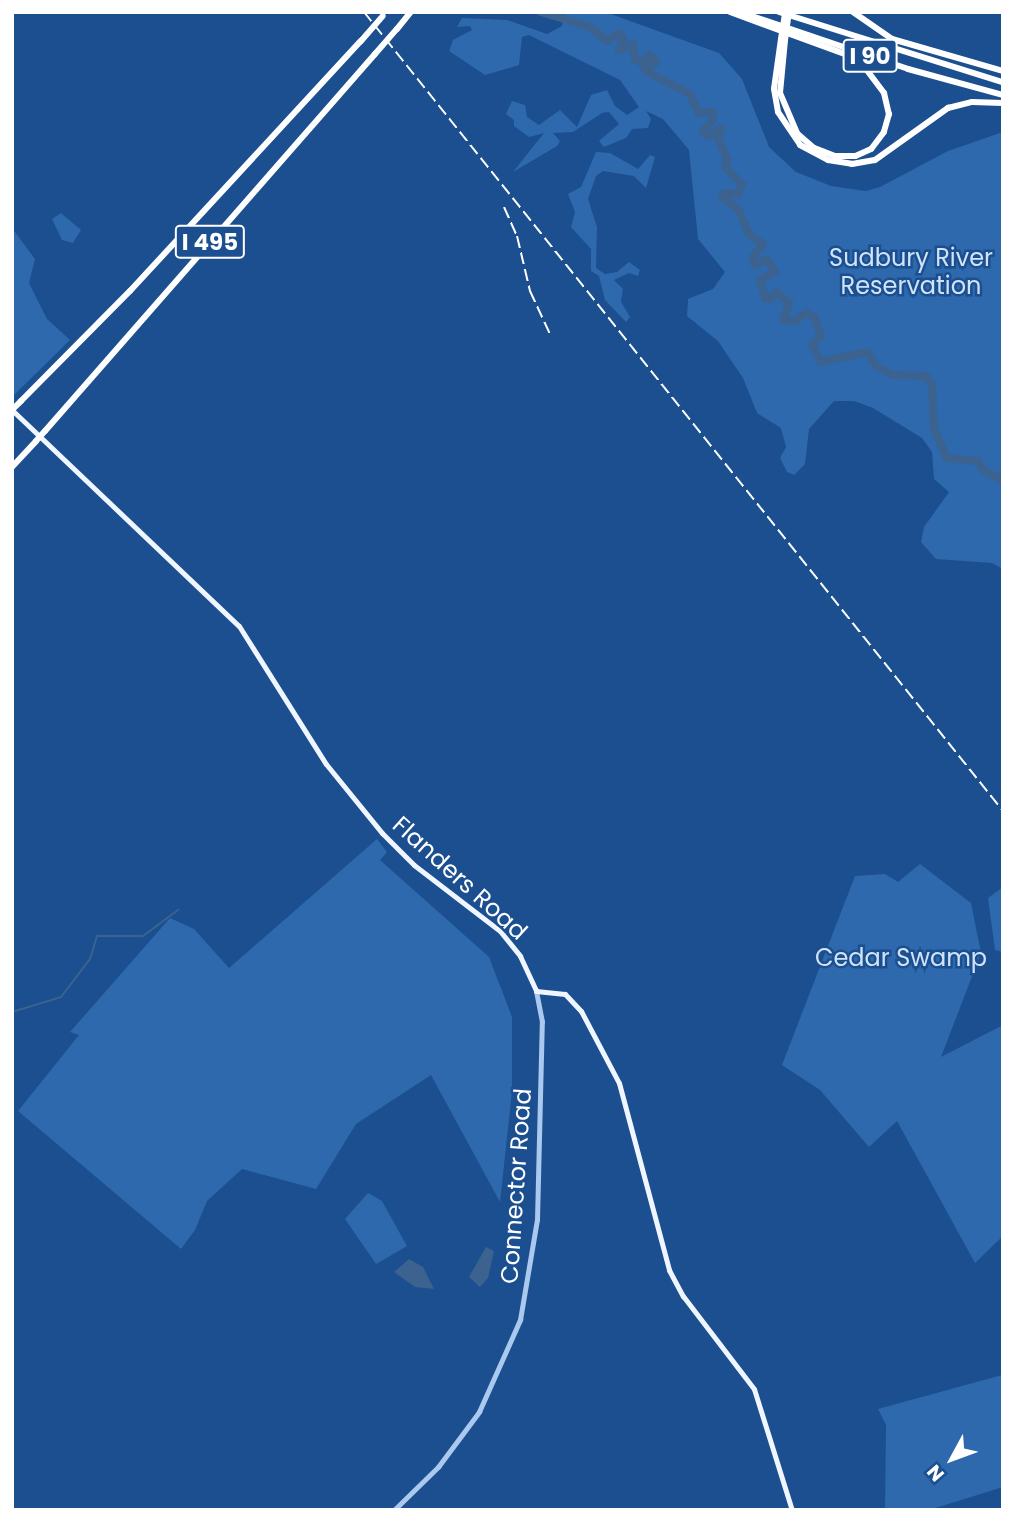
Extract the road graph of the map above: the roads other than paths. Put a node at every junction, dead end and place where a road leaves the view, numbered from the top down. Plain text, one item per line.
1 (411, 12) edge
2 (730, 12) edge
3 (740, 12) edge
4 (779, 12) edge
5 (787, 12) edge
6 (853, 12) edge
7 (860, 12) edge
8 (385, 14) edge
9 (783, 39) junction
10 (927, 50) junction
11 (1003, 71) edge
12 (1003, 82) edge
13 (1003, 95) edge
14 (1003, 103) edge
15 (12, 410) edge
16 (12, 467) edge
17 (537, 991) junction
18 (394, 1510) edge
19 (792, 1510) edge

1 - 16 highway, I 495, bridge
2 - 9 highway
3 - 13 highway, I 90
4 - 12 highway, I 90
5 - 9 highway, bridge
6 - 10 highway
7 - 10 highway
8 - 15 highway, I 495, bridge
9 - 14 highway
10 - 11 highway
15 - 17 main road, Flanders Road
17 - 18 street, Connector Road
17 - 19 main road

